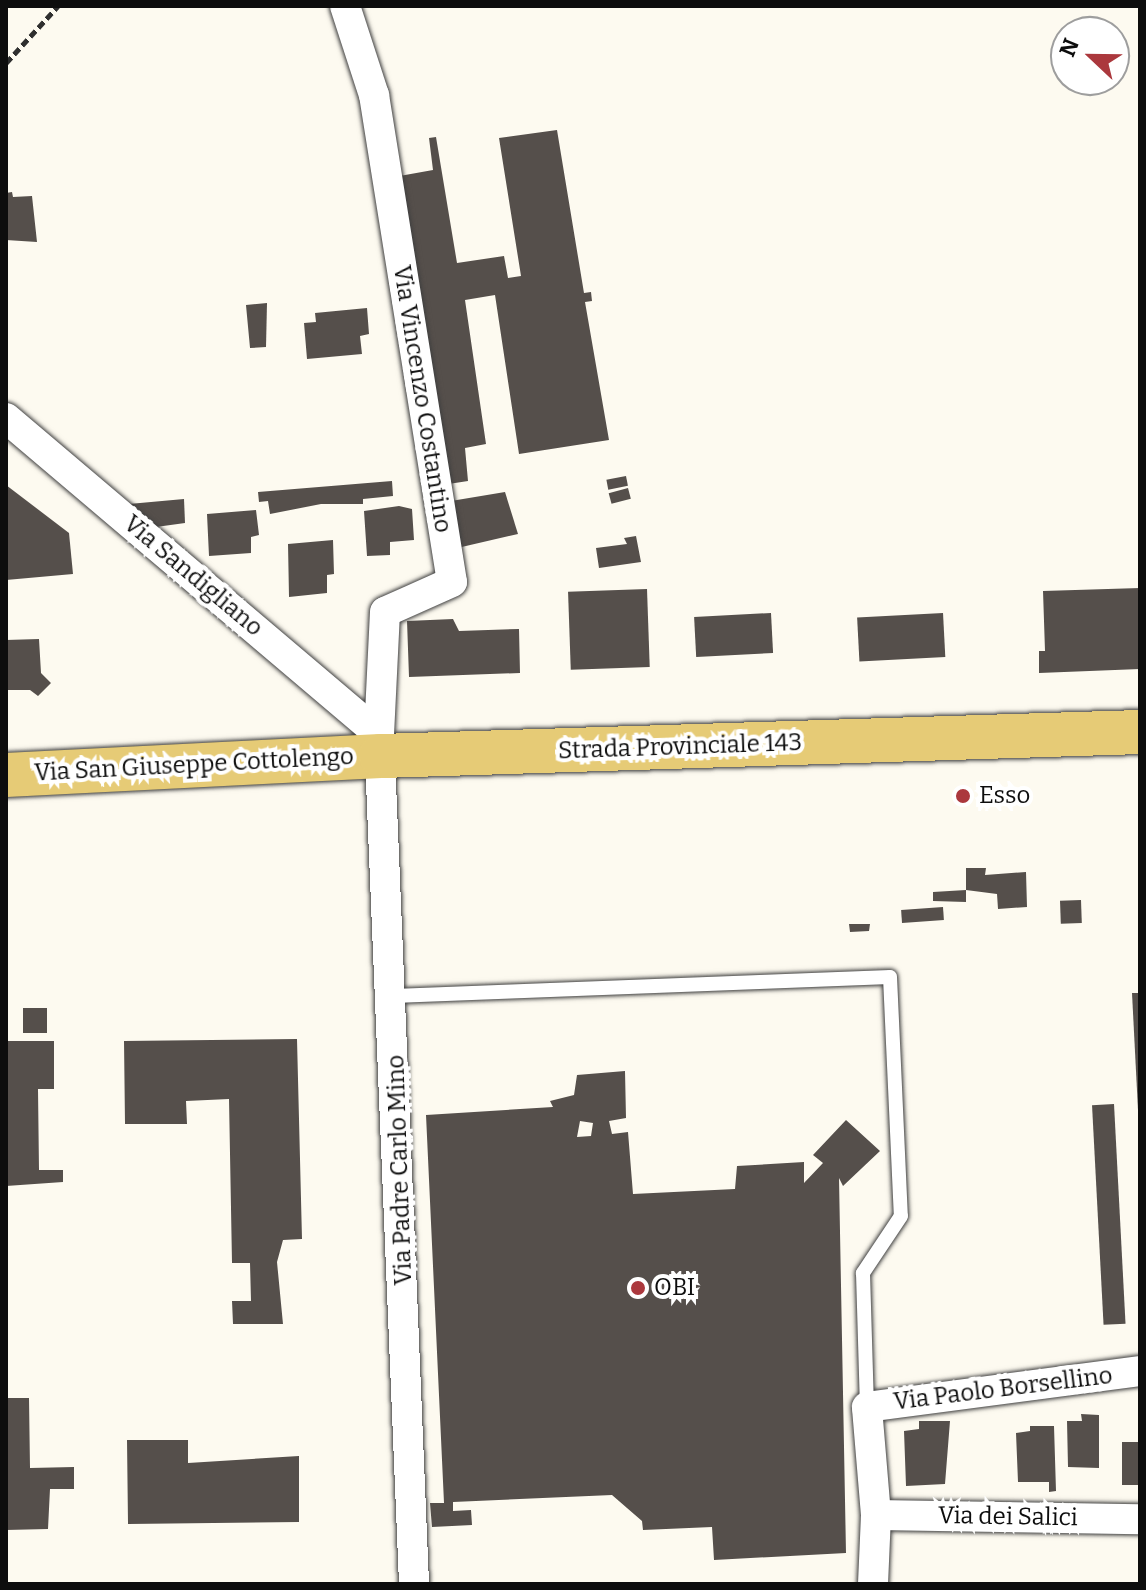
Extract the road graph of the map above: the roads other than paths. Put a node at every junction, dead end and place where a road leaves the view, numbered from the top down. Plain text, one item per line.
1 (345, 6) edge
2 (6, 418) edge
3 (1140, 732) edge
4 (380, 745) junction
5 (6, 775) edge
6 (394, 996) junction
7 (1140, 1371) edge
8 (867, 1407) junction
9 (876, 1515) junction
10 (1140, 1519) edge
11 (414, 1584) edge
12 (873, 1584) edge

1 - 4 street, Via Vincenzo Costantino
2 - 4 street, Via Sandigliano
3 - 4 main road, Strada Provinciale 143
4 - 5 main road, Via San Giuseppe Cottolengo
4 - 6 street, Via Padre Carlo Mino
6 - 8 lane
6 - 11 street, Via Padre Carlo Mino
7 - 8 street, Via Paolo Borsellino
8 - 9 street
9 - 10 street, Via dei Salici
9 - 12 street

